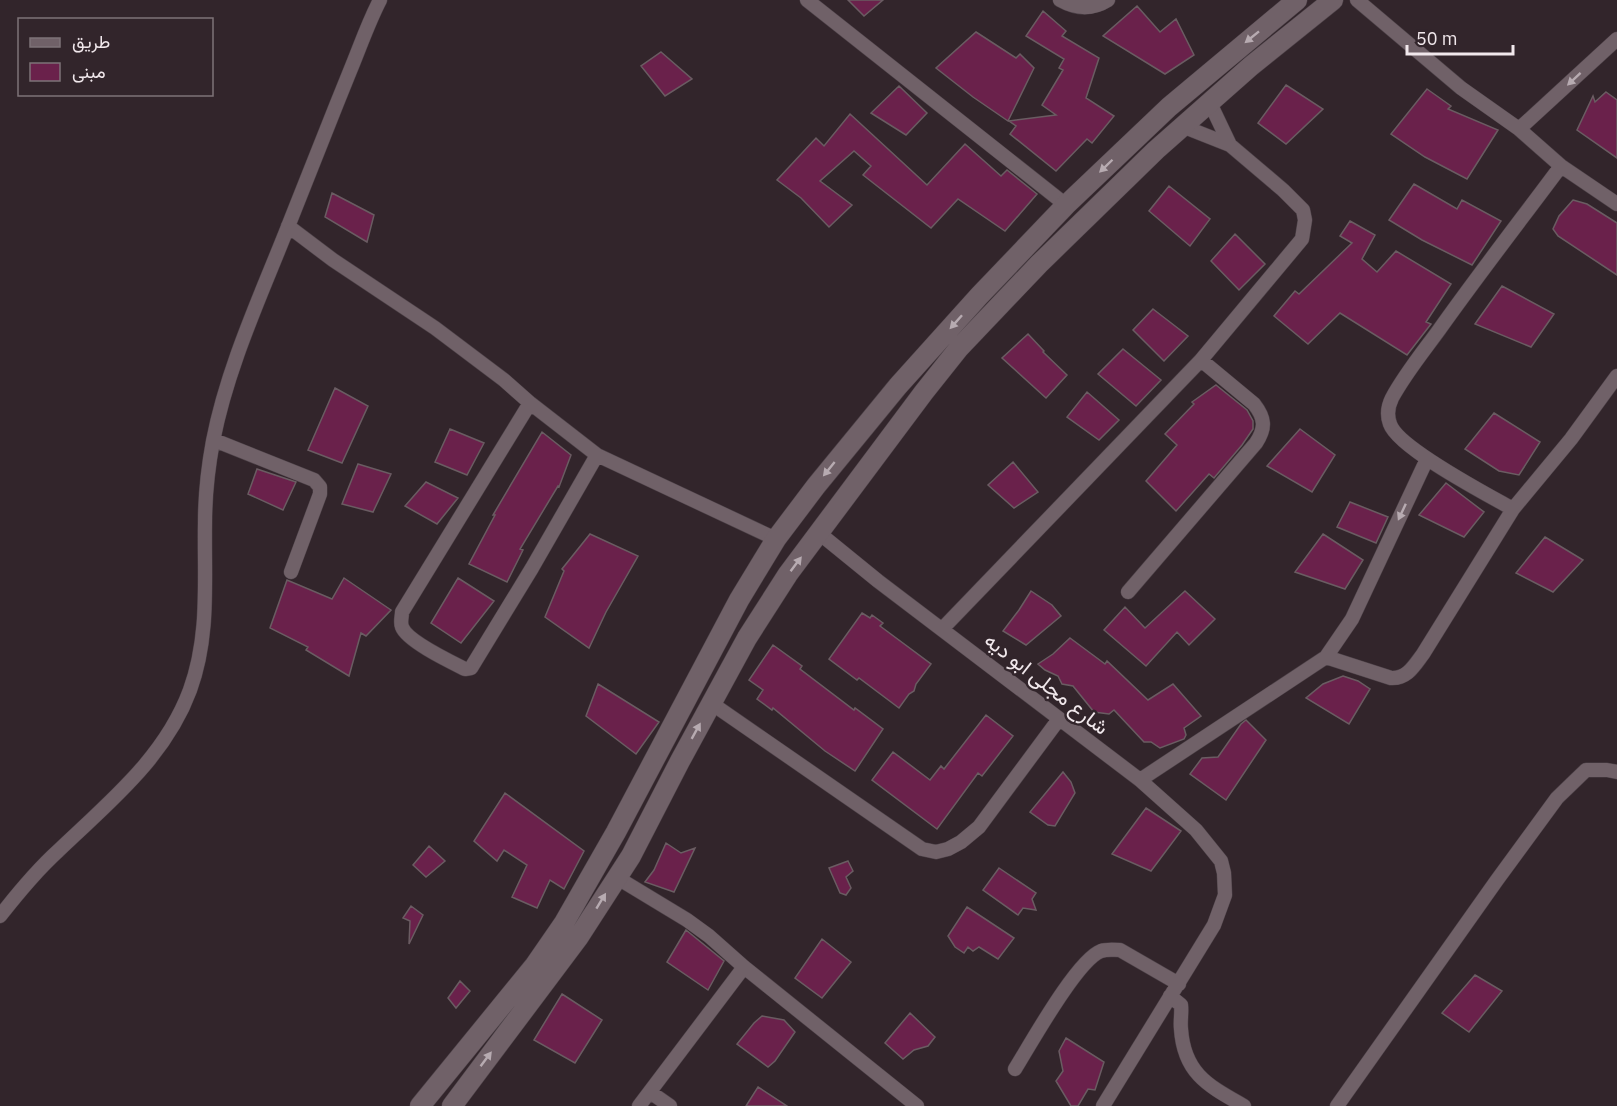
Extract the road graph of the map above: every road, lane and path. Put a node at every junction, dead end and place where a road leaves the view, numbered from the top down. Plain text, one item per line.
1 (380, 0) edge
2 (807, 0) edge
3 (1060, 0) edge
4 (1108, 0) edge
5 (1297, 0) edge
6 (1333, 0) edge
7 (1357, 0) edge
8 (1617, 39) edge
9 (1210, 103) junction
10 (1182, 126) junction
11 (1519, 129) junction
12 (1230, 145) junction
13 (1561, 166) junction
14 (1617, 204) edge
15 (1066, 205) junction
16 (288, 226) junction
17 (979, 296) junction
18 (995, 310) junction
19 (1201, 360) junction
20 (1617, 376) edge
21 (530, 403) junction
22 (214, 440) junction
23 (597, 455) junction
24 (1427, 459) junction
25 (1513, 509) junction
26 (819, 532) junction
27 (776, 539) junction
28 (291, 572) dead end
29 (1128, 592) dead end
30 (943, 628) junction
31 (1326, 657) junction
32 (711, 703) junction
33 (1059, 720) junction
34 (1617, 772) edge
35 (1140, 780) junction
36 (616, 877) junction
37 (0, 916) edge
38 (744, 967) junction
39 (1179, 984) junction
40 (1170, 996) junction
41 (1015, 1069) dead end
42 (650, 1092) junction
43 (420, 1106) edge
44 (452, 1106) edge
45 (639, 1106) edge
46 (670, 1106) edge
47 (917, 1106) edge
48 (1103, 1106) edge
49 (1244, 1106) edge
50 (1337, 1106) edge

1 - 16 street
2 - 15 street
3 - 4 street
5 -> 15 main road
6 - 9 main road
7 - 11 street
8 -> 11 street
9 - 10 main road
9 - 12 street
10 - 12 street
10 - 18 main road
11 - 13 street
12 - 19 street
13 - 14 street
13 - 24 street
15 - 17 main road
16 - 21 street
16 - 22 street
17 - 18 main road
17 -> 27 main road
18 - 26 main road
19 - 29 street
19 - 30 street
20 - 25 street
21 - 23 street
21 - 23 street
22 - 28 street
22 - 37 street
23 - 27 street
24 - 25 street
24 -> 31 street
25 - 31 street
26 - 30 street, شارع مجلى ابو ديه
32 -> 26 main road
27 - 43 main road
30 - 33 street, شارع مجلى ابو ديه
31 - 35 street
32 - 33 street
36 -> 32 main road
33 - 35 street, شارع مجلى ابو ديه
34 - 50 street
35 - 39 street, شارع مجلى ابو ديه
36 - 38 street
44 -> 36 main road
38 - 42 street
38 - 47 street
39 - 40 street
39 - 41 street
40 - 48 street
40 - 49 street
42 - 45 street
42 - 46 street

